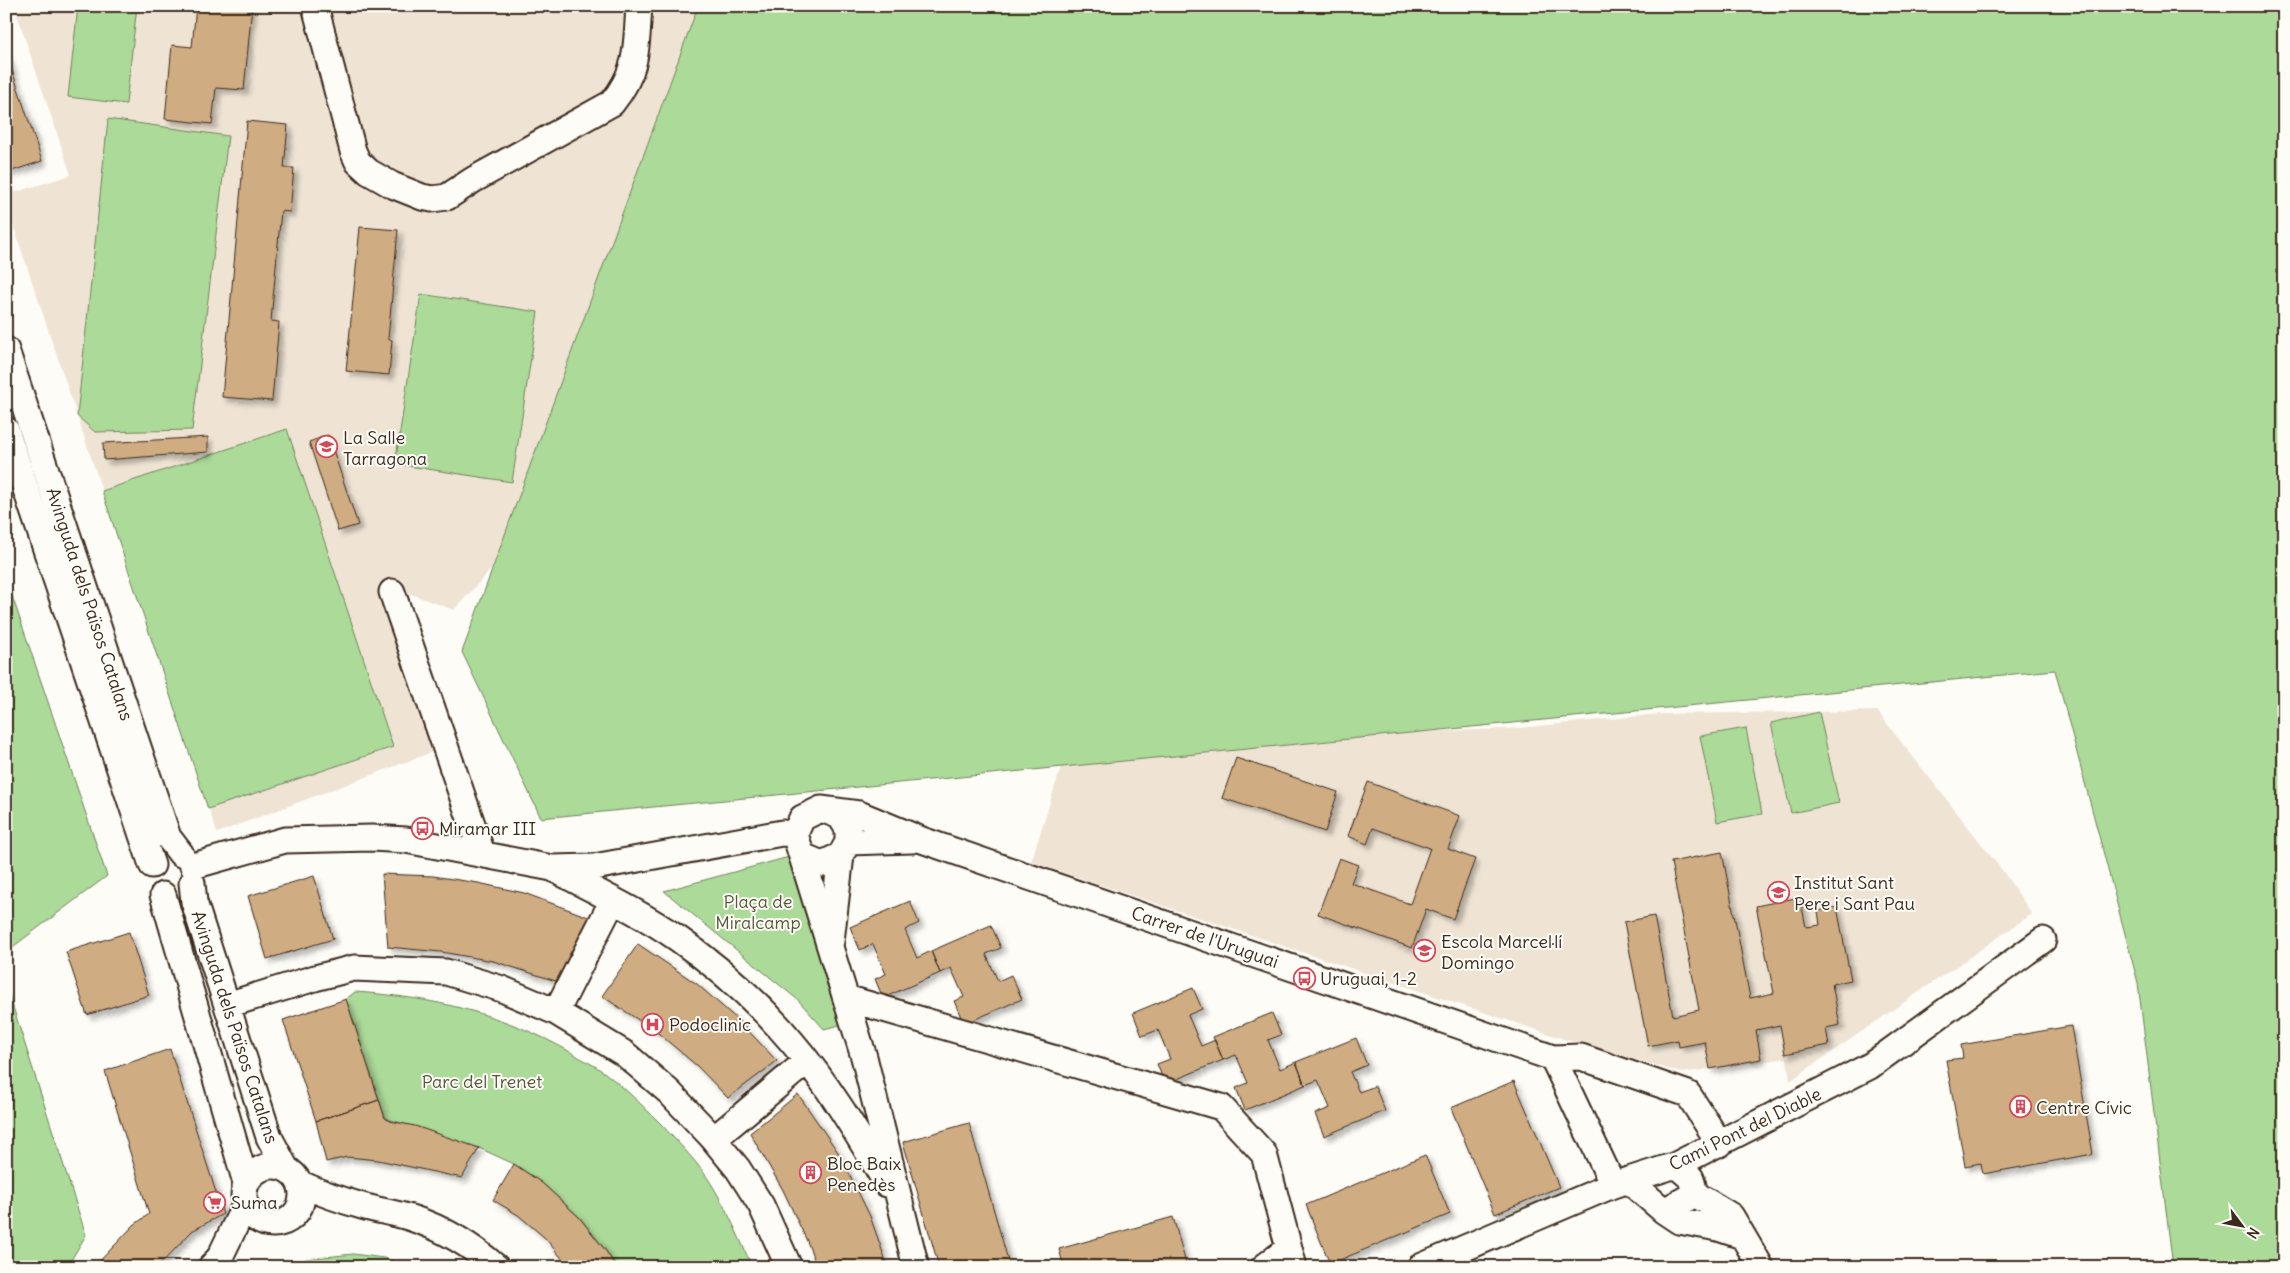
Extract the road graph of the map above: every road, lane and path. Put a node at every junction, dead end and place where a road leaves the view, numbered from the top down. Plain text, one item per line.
1 (315, 6) edge
2 (326, 6) edge
3 (639, 6) edge
4 (353, 151) junction
5 (6, 350) edge
6 (6, 430) edge
7 (392, 592) dead end
8 (820, 809) junction
9 (922, 840) junction
10 (799, 845) junction
11 (845, 849) junction
12 (482, 853) junction
13 (152, 865) junction
14 (189, 868) junction
15 (552, 868) junction
16 (163, 895) junction
17 (612, 900) junction
18 (2043, 940) dead end
19 (830, 948) junction
20 (846, 998) junction
21 (227, 1005) junction
22 (556, 1012) junction
23 (1553, 1058) junction
24 (807, 1061) junction
25 (714, 1139) junction
26 (1720, 1144) junction
27 (1676, 1165) junction
28 (293, 1176) junction
29 (1620, 1183) junction
30 (246, 1194) junction
31 (1695, 1194) junction
32 (900, 1205) junction
33 (1664, 1211) junction
34 (1742, 1236) junction
35 (1292, 1258) edge
36 (211, 1267) edge
37 (496, 1267) edge
38 (789, 1267) edge
39 (916, 1267) edge
40 (1264, 1267) edge
41 (1420, 1267) edge
42 (1761, 1267) edge

1 - 4 street
2 - 4 street
3 - 4 street
5 - 14 street, Avinguda dels Països Catalans
6 - 13 street, Avinguda dels Països Catalans
7 - 12 street
8 - 9 street
8 - 10 street
8 - 11 street
9 - 11 street
9 - 23 street, Carrer de l'Uruguai
10 - 11 street
10 - 15 street
10 - 19 street
11 - 19 street
12 - 14 street
12 - 15 street
13 - 14 street
13 - 16 street
14 - 16 street
14 - 21 street, Avinguda dels Països Catalans
15 - 17 street
16 - 30 street, Avinguda dels Països Catalans
17 - 22 street
17 - 24 street
18 - 26 street, Camí Pont del Diable
19 - 20 street
20 - 32 street
20 - 35 street
21 - 22 street
21 - 28 street, Avinguda dels Països Catalans
22 - 25 street
23 - 26 street
23 - 29 street
24 - 25 street
24 - 32 street
25 - 38 street
26 - 27 street, Camí Pont del Diable
27 - 29 street, Camí Pont del Diable
27 - 31 street
28 - 30 street
28 - 30 street
28 - 37 street
29 - 33 street
29 - 41 street, Camí Pont del Diable
30 - 36 street
31 - 33 street
31 - 34 street
32 - 39 street
33 - 34 street
34 - 42 street
35 - 40 street

